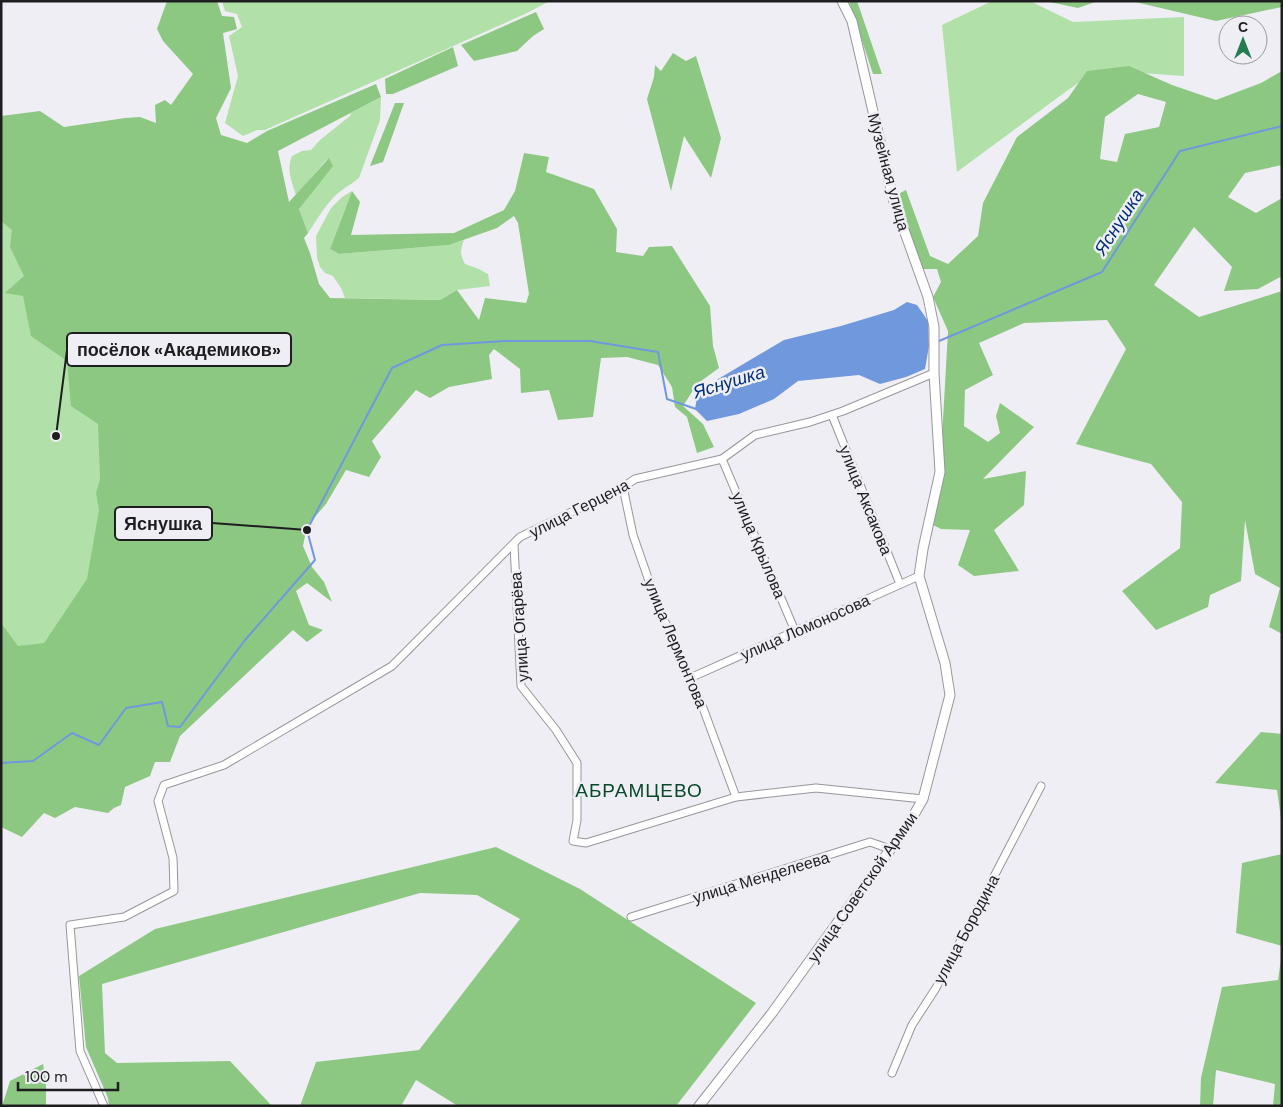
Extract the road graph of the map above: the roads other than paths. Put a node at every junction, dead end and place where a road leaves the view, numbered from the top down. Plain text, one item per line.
1 (842, 1) edge
2 (934, 373) junction
3 (832, 415) junction
4 (722, 459) junction
5 (623, 487) junction
6 (514, 545) junction
7 (919, 576) junction
8 (900, 584) junction
9 (795, 631) junction
10 (690, 678) junction
11 (1041, 786) dead end
12 (736, 797) junction
13 (923, 799) junction
14 (890, 849) junction
15 (631, 917) dead end
16 (892, 1073) dead end
17 (104, 1106) edge
18 (699, 1106) edge

1 - 2 street, Музейная улица
2 - 3 street, улица Герцена
2 - 7 street, улица Советской Армии
3 - 4 street, улица Герцена
3 - 8 street, улица Аксакова
4 - 5 street, улица Герцена
4 - 9 street, улица Крылова
5 - 6 street, улица Герцена
5 - 10 street, улица Лермонтова
6 - 12 street, улица Огарёва
6 - 17 street, улица Герцена
7 - 8 street, улица Ломоносова
7 - 13 street, улица Советской Армии
8 - 9 street, улица Ломоносова
9 - 10 street, улица Ломоносова
10 - 12 street, улица Лермонтова
11 - 16 street, улица Бородина
12 - 13 street
13 - 14 street, улица Советской Армии
14 - 15 street, улица Менделеева
14 - 18 street, улица Советской Армии

